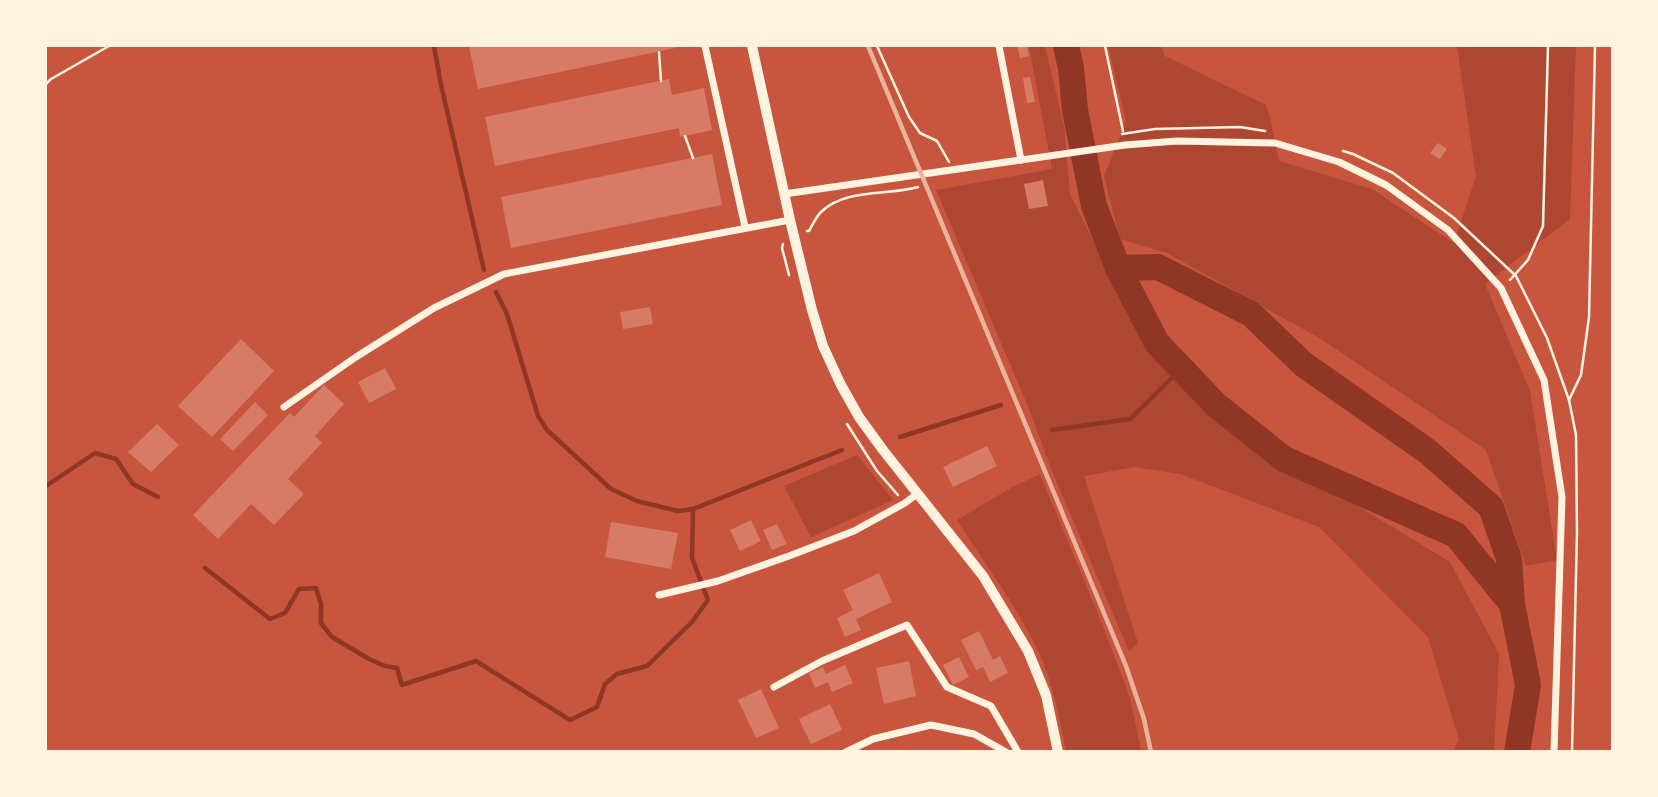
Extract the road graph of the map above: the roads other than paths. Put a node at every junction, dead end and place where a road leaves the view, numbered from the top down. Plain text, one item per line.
1 (705, 46) edge
2 (752, 46) edge
3 (999, 46) edge
4 (1021, 160) junction
5 (784, 194) junction
6 (790, 220) junction
7 (745, 228) junction
8 (284, 407) dead end
9 (917, 494) junction
10 (659, 594) dead end
11 (774, 687) dead end
12 (846, 751) edge
13 (1006, 751) edge
14 (1018, 751) edge
15 (1058, 751) edge
16 (1554, 751) edge

1 - 7 street
2 - 5 main road
3 - 4 street
4 - 5 street
4 - 16 street
5 - 6 main road
6 - 7 street
6 - 9 main road
7 - 8 street
9 - 10 street
9 - 15 main road
11 - 14 street
12 - 13 street

